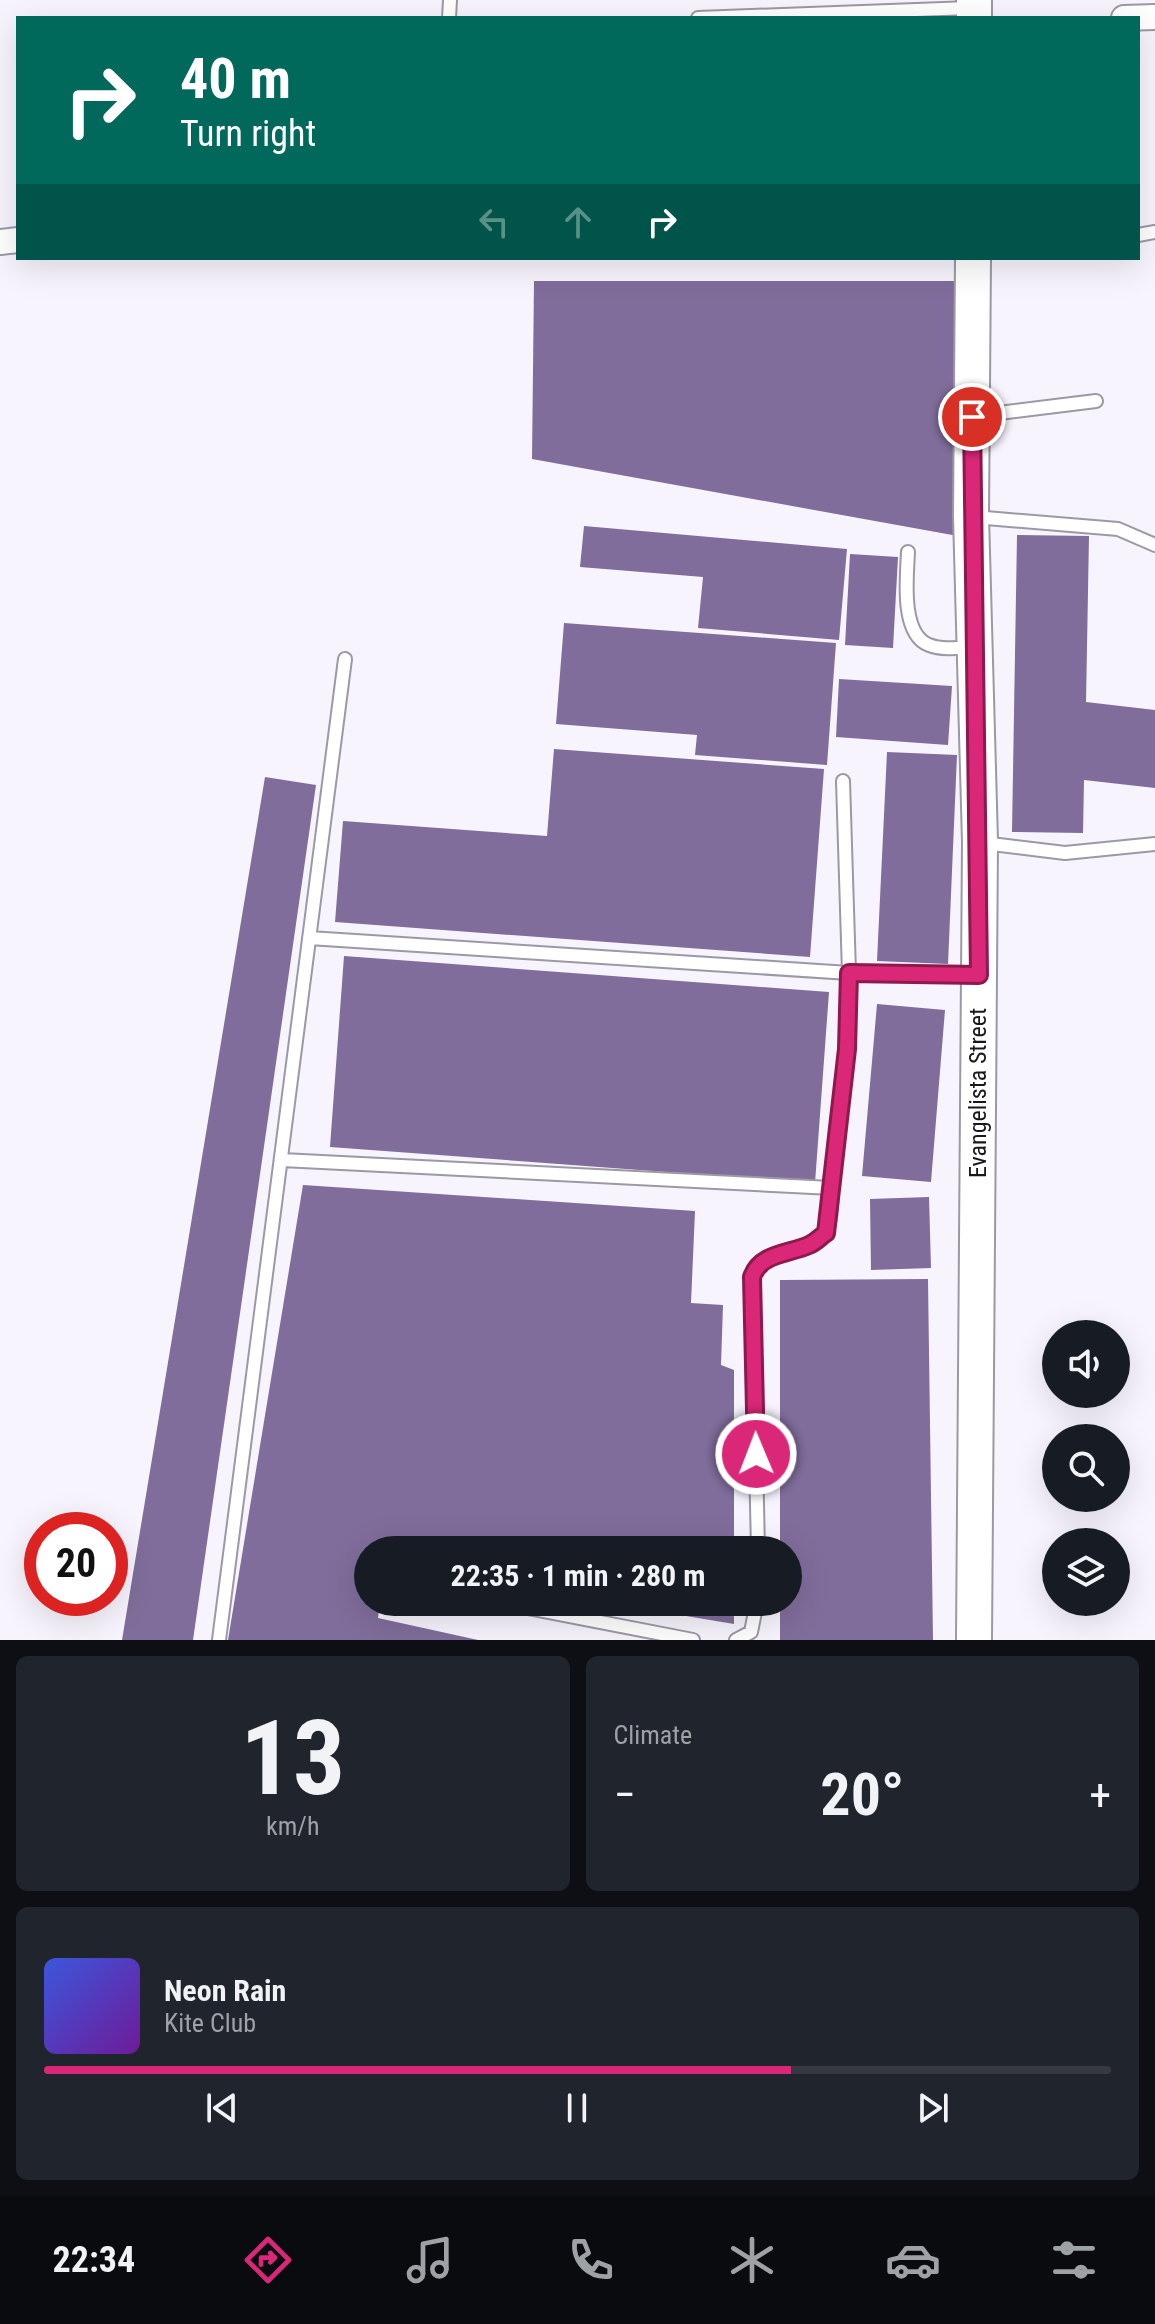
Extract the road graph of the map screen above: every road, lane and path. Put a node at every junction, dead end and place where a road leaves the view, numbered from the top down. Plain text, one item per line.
1 (974, 8) edge
2 (753, 16) edge
3 (973, 260) edge
4 (1096, 401) dead end
5 (972, 417) junction
6 (971, 516) junction
7 (1155, 545) edge
8 (908, 552) dead end
9 (976, 647) junction
10 (345, 659) dead end
11 (843, 781) dead end
12 (980, 842) junction
13 (1155, 844) edge
14 (309, 938) junction
15 (849, 973) junction
16 (979, 975) junction
17 (282, 1160) junction
18 (832, 1188) junction
19 (758, 1536) edge
20 (569, 1616) edge
21 (754, 1616) edge
22 (219, 1640) edge
23 (693, 1640) edge
24 (736, 1640) edge
25 (974, 1640) edge

1 - 2 lane
3 - 5 main road, Evangelista Street
4 - 5 lane
5 - 6 main road, Evangelista Street
6 - 7 lane
6 - 9 main road, Evangelista Street
8 - 9 lane
9 - 12 main road, Evangelista Street
10 - 14 lane
11 - 15 lane
12 - 13 lane
12 - 16 main road, Evangelista Street
14 - 15 lane
14 - 17 lane
15 - 16 lane
15 - 18 lane
16 - 25 main road, Evangelista Street
17 - 18 lane
17 - 22 lane
18 - 19 lane
20 - 23 lane
21 - 24 lane

